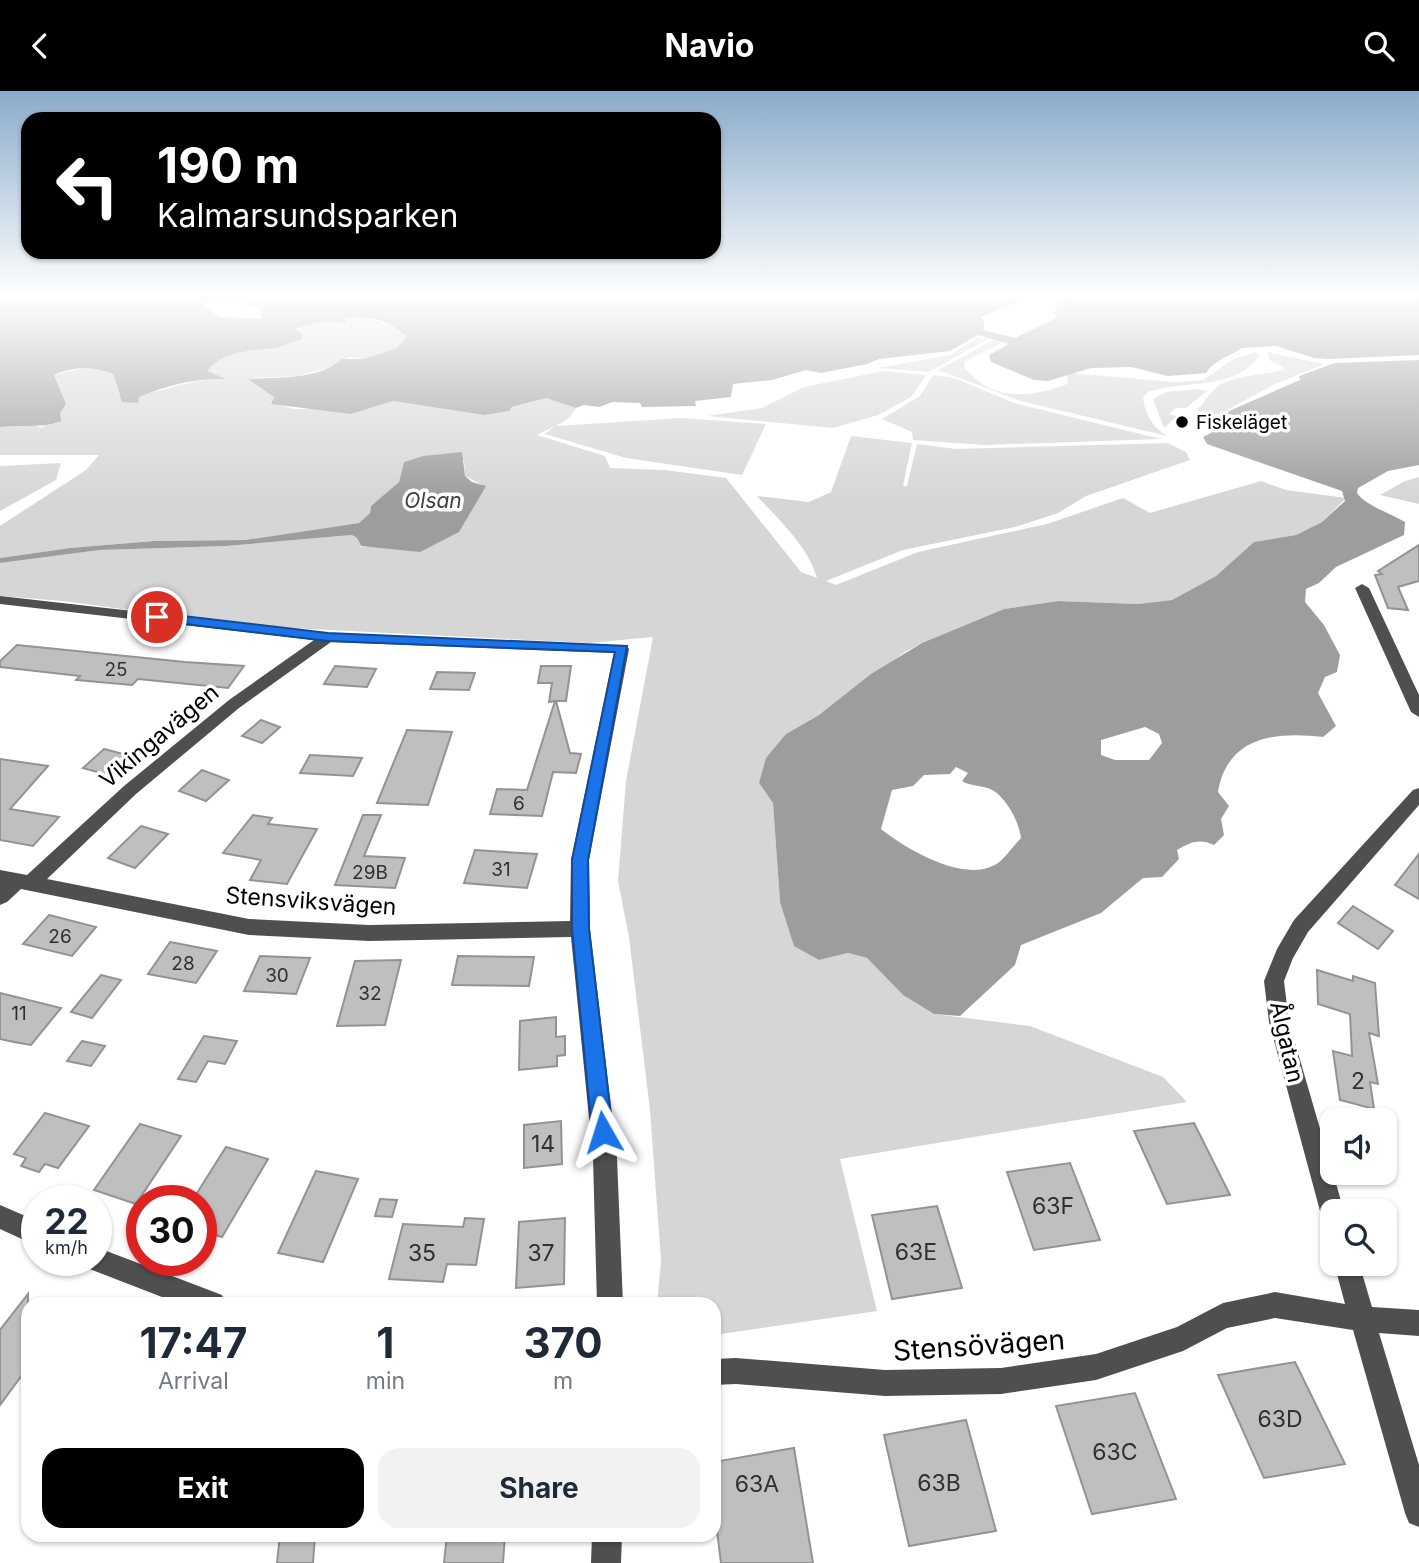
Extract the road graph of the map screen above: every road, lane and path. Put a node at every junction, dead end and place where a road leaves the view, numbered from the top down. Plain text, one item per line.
1 (1362, 588) dead end
2 (0, 600) edge
3 (328, 637) junction
4 (1419, 712) edge
5 (1419, 794) edge
6 (16, 880) edge
7 (0, 897) edge
8 (580, 929) junction
9 (1329, 1199) edge
10 (0, 1217) edge
11 (21, 1227) edge
12 (112, 1265) edge
13 (1349, 1276) edge
14 (195, 1297) edge
15 (610, 1297) edge
16 (1361, 1319) junction
17 (1419, 1323) edge
18 (721, 1372) edge
19 (1419, 1513) edge
20 (607, 1542) edge
21 (606, 1563) edge

1 - 4 street
2 - 3 street
3 - 6 street, Vikingavägen
3 - 8 street
5 - 9 street, Ålgatan
6 - 7 street, Vikingavägen
6 - 8 street, Stensviksvägen
8 - 15 street
10 - 11 street
12 - 14 street
13 - 16 street
16 - 17 street, Stensövägen
16 - 18 street, Stensövägen
16 - 19 street
20 - 21 street

